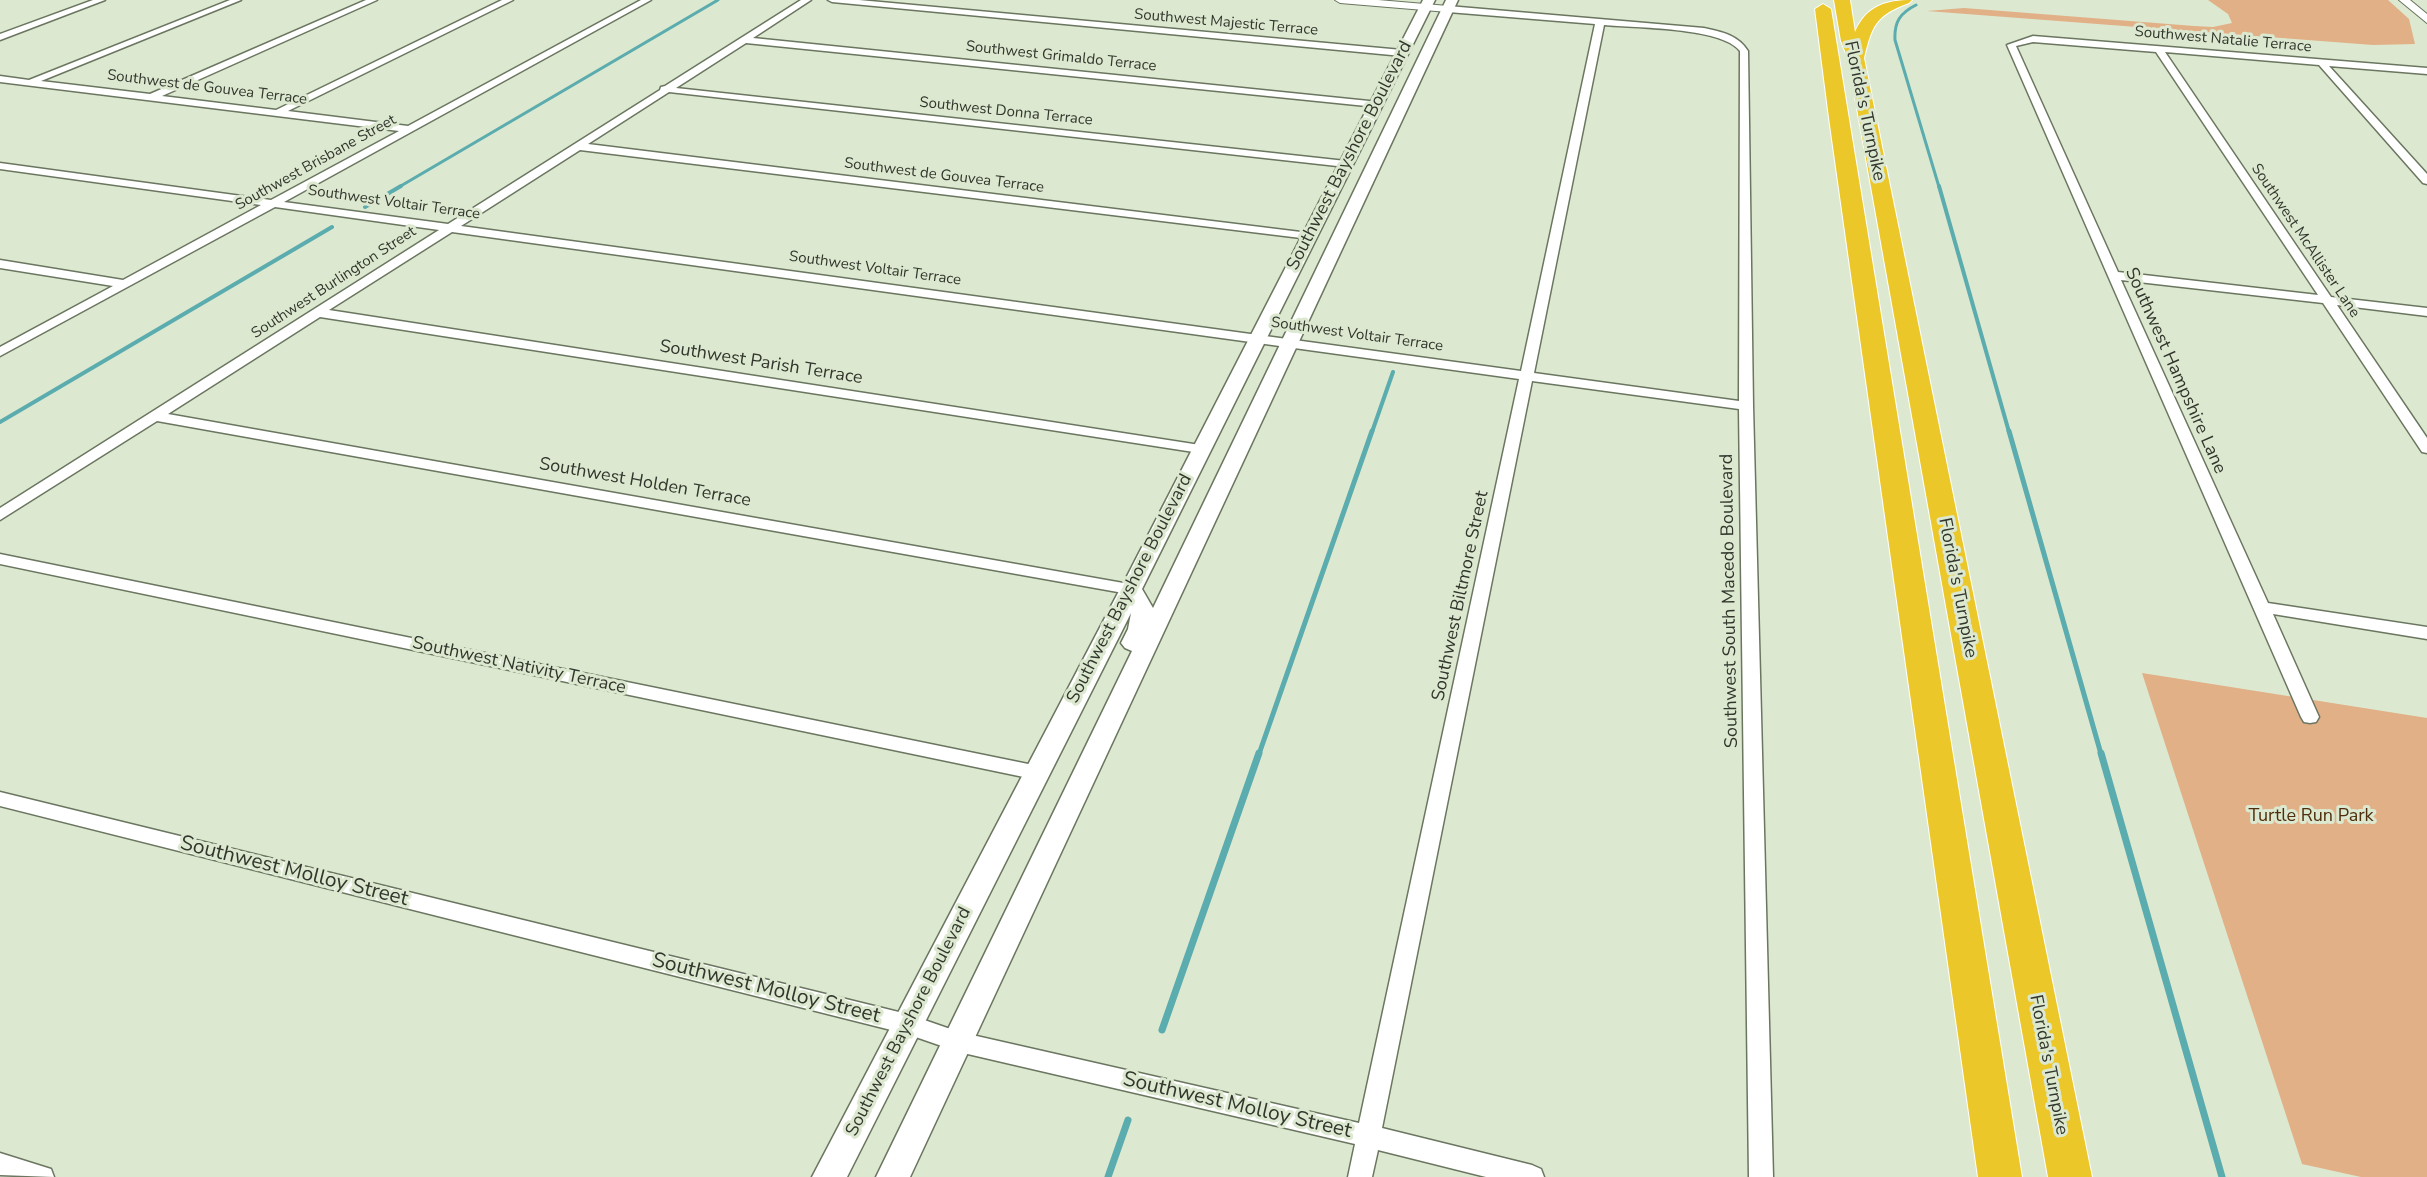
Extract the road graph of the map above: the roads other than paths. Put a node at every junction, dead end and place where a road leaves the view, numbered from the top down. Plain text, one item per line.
1 (101, 0) edge
2 (237, 0) edge
3 (374, 0) edge
4 (509, 0) edge
5 (647, 0) edge
6 (807, 0) edge
7 (832, 0) edge
8 (1340, 0) edge
9 (1842, 0) edge
10 (1904, 0) edge
11 (2404, 0) edge
12 (1427, 4) edge
13 (1450, 4) edge
14 (1815, 8) edge
15 (2427, 20) edge
16 (1600, 22) junction
17 (0, 36) edge
18 (743, 40) junction
19 (2018, 42) joint
20 (2159, 50) junction
21 (1400, 58) junction
22 (1856, 58) junction
23 (2321, 63) junction
24 (2427, 71) edge
25 (0, 79) edge
26 (29, 82) junction
27 (664, 89) junction
28 (1406, 94) junction
29 (153, 96) junction
30 (1376, 104) junction
31 (279, 112) junction
32 (410, 129) junction
33 (576, 146) junction
34 (1381, 149) junction
35 (1346, 164) junction
36 (0, 166) edge
37 (2427, 181) edge
38 (273, 204) junction
39 (448, 228) junction
40 (1309, 236) junction
41 (0, 264) edge
42 (2113, 275) junction
43 (126, 284) junction
44 (2327, 301) junction
45 (315, 312) junction
46 (2427, 312) edge
47 (1257, 338) junction
48 (1288, 343) junction
49 (0, 352) edge
50 (1527, 375) junction
51 (1746, 406) junction
52 (154, 416) junction
53 (1200, 449) junction
54 (2427, 449) edge
55 (1189, 472) junction
56 (0, 515) edge
57 (0, 559) edge
58 (1174, 584) junction
59 (1129, 589) junction
60 (2260, 607) junction
61 (2427, 633) edge
62 (2310, 717) dead end
63 (1100, 741) junction
64 (1038, 773) junction
65 (0, 799) edge
66 (907, 1024) junction
67 (959, 1042) junction
68 (1368, 1136) junction
69 (0, 1164) edge
70 (42, 1177) edge
71 (829, 1177) edge
72 (893, 1177) edge
73 (1360, 1177) edge
74 (1532, 1177) edge
75 (1761, 1177) edge
76 (2000, 1177) edge
77 (2070, 1177) edge

1 - 17 street
2 - 26 street
3 - 29 street
4 - 31 street
5 - 32 street, Southwest Brisbane Street
6 - 18 street, Southwest Burlington Street
7 - 21 street, Southwest Majestic Terrace
8 - 12 street
9 - 22 highway, Florida's Turnpike
10 - 22 highway
11 - 15 street
12 - 13 street
12 - 21 main road, Southwest Bayshore Boulevard
13 - 16 street
13 - 28 main road, Southwest Bayshore Boulevard
14 - 76 highway, Florida's Turnpike
16 - 50 street, Southwest Biltmore Street
16 - 51 street, Southwest South Macedo Boulevard
18 - 27 street, Southwest Burlington Street
18 - 30 street, Southwest Grimaldo Terrace
19 - 20 street, Southwest Natalie Terrace
19 - 42 street, Southwest Hampshire Lane
20 - 23 street, Southwest Natalie Terrace
20 - 44 street, Southwest McAllister Lane
21 - 28 main road
21 - 30 main road, Southwest Bayshore Boulevard
22 - 77 highway, Florida's Turnpike
23 - 24 street, Southwest Natalie Terrace
23 - 37 street
25 - 26 street, Southwest de Gouvea Terrace
26 - 29 street, Southwest de Gouvea Terrace
27 - 33 street, Southwest Burlington Street
27 - 35 street, Southwest Donna Terrace
28 - 34 main road, Southwest Bayshore Boulevard
29 - 31 street, Southwest de Gouvea Terrace
30 - 34 main road
30 - 35 main road, Southwest Bayshore Boulevard
31 - 32 street, Southwest de Gouvea Terrace
32 - 38 street, Southwest Brisbane Street
33 - 39 street, Southwest Burlington Street
33 - 40 street, Southwest de Gouvea Terrace
34 - 48 main road, Southwest Bayshore Boulevard
35 - 40 main road, Southwest Bayshore Boulevard
36 - 38 street, Southwest Voltair Terrace
38 - 39 street, Southwest Voltair Terrace
38 - 43 street, Southwest Brisbane Street
39 - 45 street, Southwest Burlington Street
39 - 47 street, Southwest Voltair Terrace
40 - 47 main road, Southwest Bayshore Boulevard
41 - 43 street
42 - 44 street
42 - 60 street, Southwest Hampshire Lane
43 - 49 street, Southwest Brisbane Street
44 - 46 street
44 - 54 street, Southwest McAllister Lane
45 - 52 street, Southwest Burlington Street
45 - 53 street, Southwest Parish Terrace
47 - 48 street, Southwest Voltair Terrace
47 - 53 main road, Southwest Bayshore Boulevard
48 - 50 street, Southwest Voltair Terrace
48 - 58 main road, Southwest Bayshore Boulevard
50 - 51 street, Southwest Voltair Terrace
50 - 68 street, Southwest Biltmore Street
51 - 75 street, Southwest South Macedo Boulevard
52 - 56 street, Southwest Burlington Street
52 - 59 street, Southwest Holden Terrace
53 - 55 main road, Southwest Bayshore Boulevard
55 - 58 main road
55 - 59 main road, Southwest Bayshore Boulevard
57 - 64 street, Southwest Nativity Terrace
58 - 63 main road, Southwest Bayshore Boulevard
59 - 63 main road
59 - 64 main road, Southwest Bayshore Boulevard
60 - 61 street
60 - 62 street, Southwest Hampshire Lane
63 - 67 main road, Southwest Bayshore Boulevard
64 - 66 main road, Southwest Bayshore Boulevard
65 - 66 street, Southwest Molloy Street
66 - 67 street, Southwest Molloy Street
66 - 71 main road, Southwest Bayshore Boulevard
67 - 68 street, Southwest Molloy Street
67 - 72 main road, Southwest Bayshore Boulevard
68 - 73 street, Southwest Biltmore Street
68 - 74 street, Southwest Molloy Street
69 - 70 street

